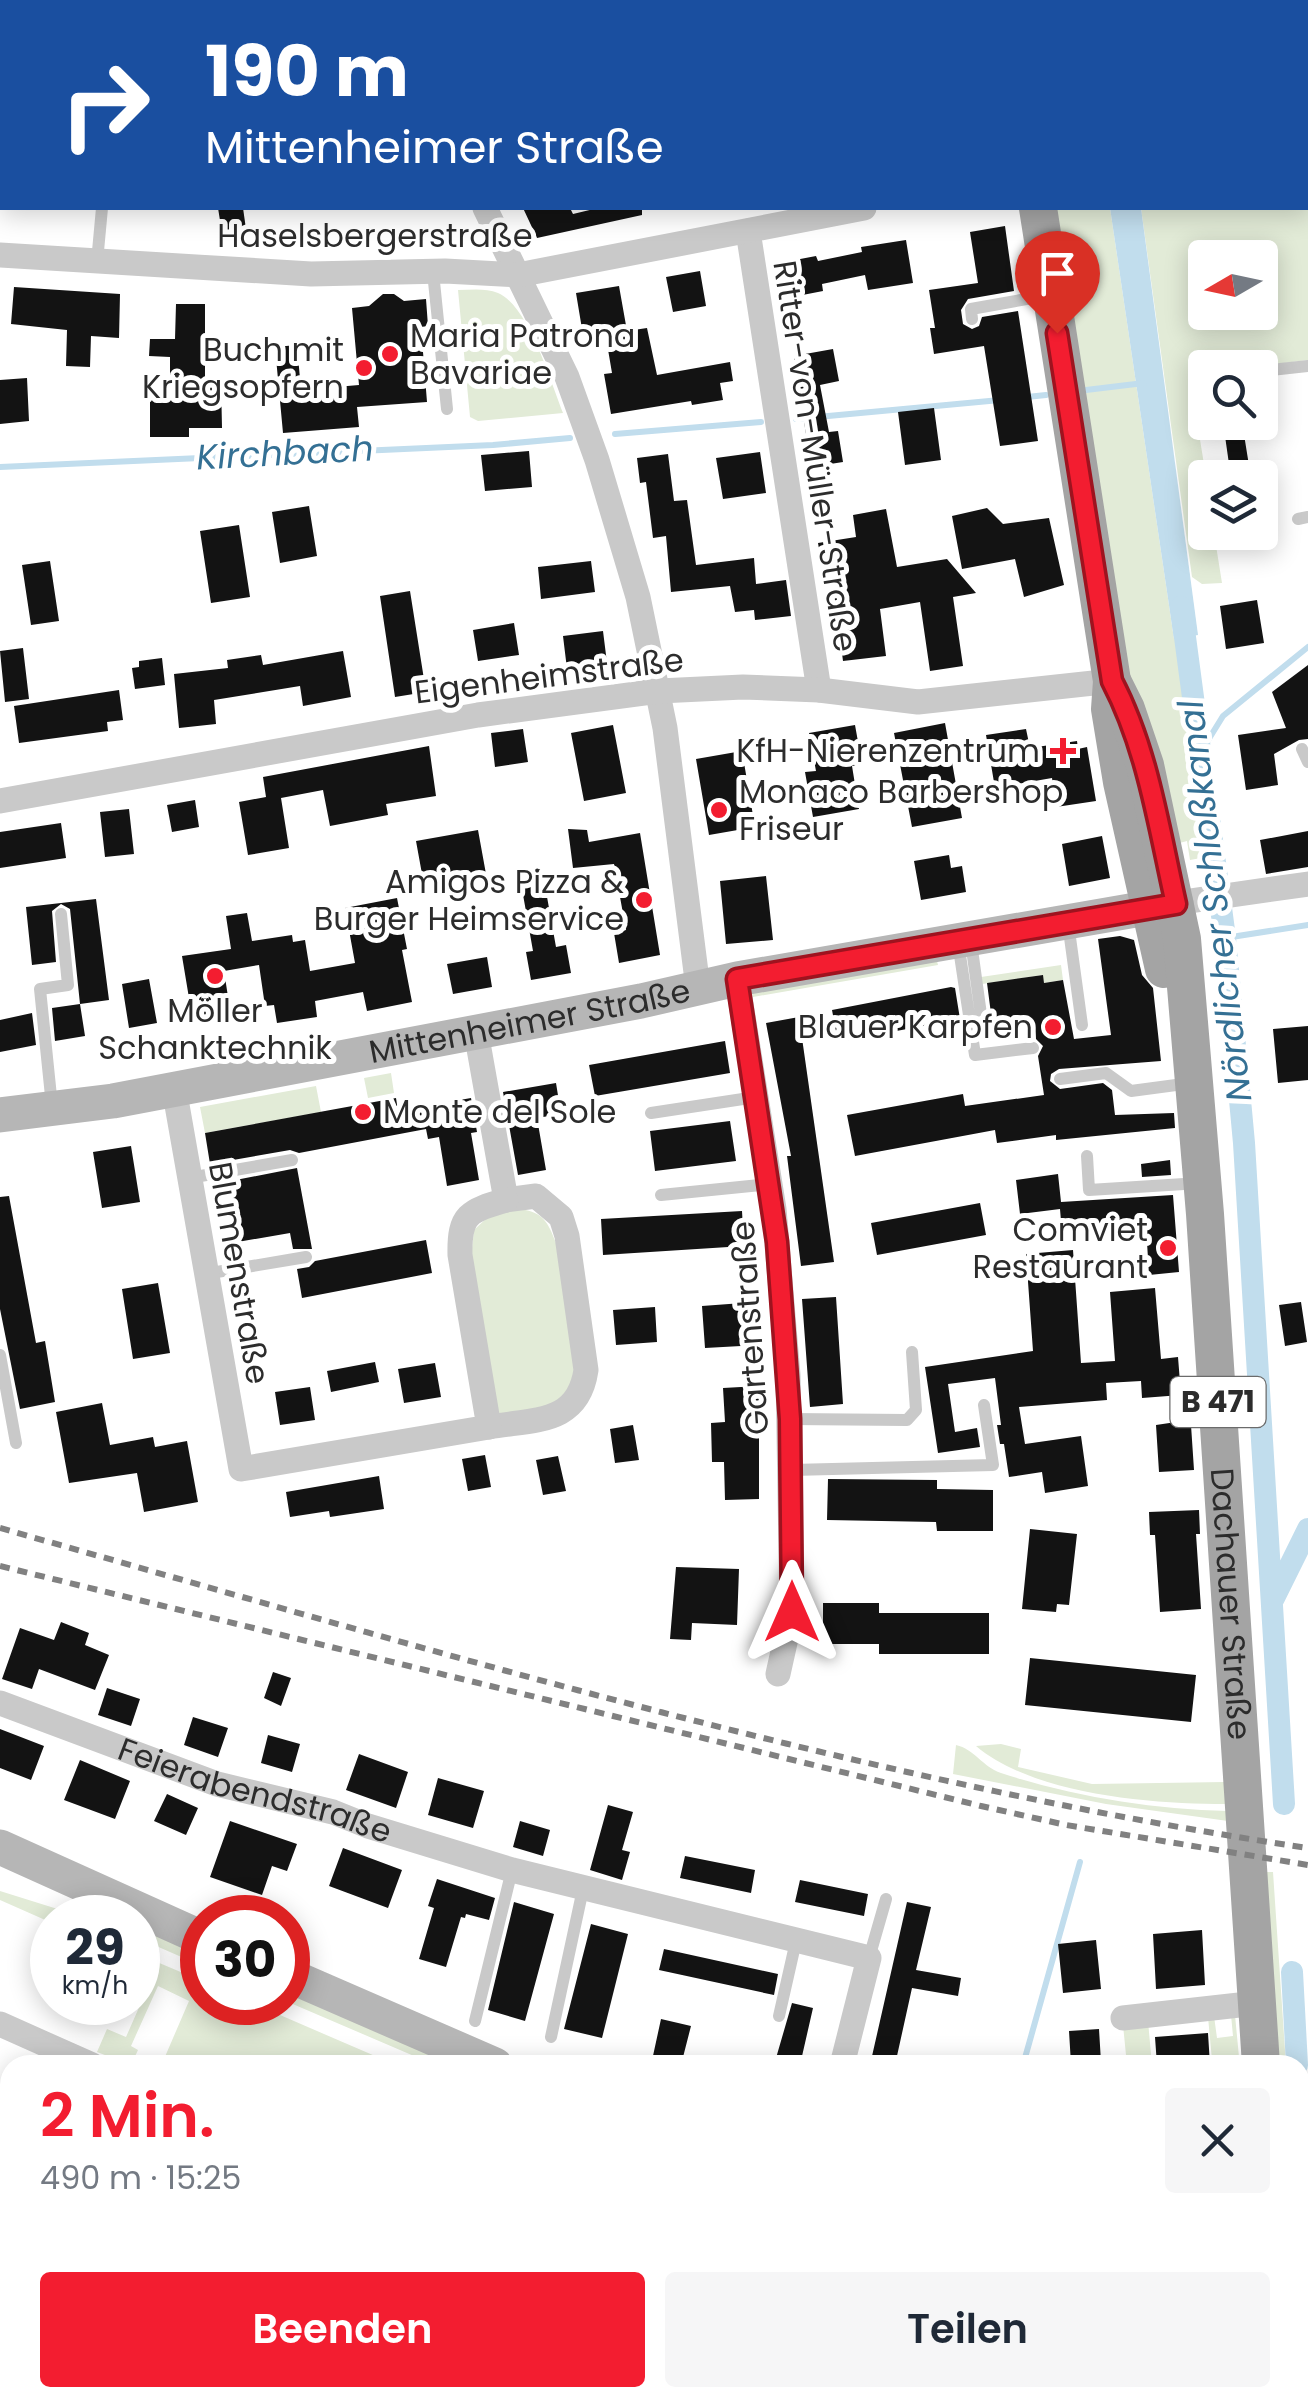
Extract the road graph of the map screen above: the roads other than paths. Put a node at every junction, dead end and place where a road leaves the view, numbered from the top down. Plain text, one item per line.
1 (102, 210) edge
2 (485, 210) edge
3 (854, 210) edge
4 (1038, 210) edge
5 (748, 231) junction
6 (0, 255) edge
7 (98, 262) junction
8 (432, 272) junction
9 (518, 275) junction
10 (1052, 295) junction
11 (972, 319) dead end
12 (1308, 366) edge
13 (1278, 369) edge
14 (448, 409) dead end
15 (1112, 681) junction
16 (819, 690) junction
17 (659, 691) junction
18 (0, 801) edge
19 (1308, 884) edge
20 (1176, 903) junction
21 (61, 914) dead end
22 (1067, 920) junction
23 (964, 939) junction
24 (737, 979) junction
25 (698, 988) junction
26 (1082, 1024) dead end
27 (983, 1029) dead end
28 (476, 1032) junction
29 (1033, 1048) dead end
30 (1060, 1079) dead end
31 (1192, 1083) junction
32 (174, 1088) junction
33 (756, 1098) junction
34 (52, 1108) junction
35 (651, 1113) dead end
36 (0, 1116) edge
37 (1086, 1156) dead end
38 (292, 1160) dead end
39 (189, 1178) junction
40 (1202, 1183) junction
41 (770, 1184) junction
42 (661, 1195) dead end
43 (506, 1200) junction
44 (306, 1257) dead end
45 (205, 1274) junction
46 (912, 1352) dead end
47 (0, 1355) edge
48 (984, 1405) dead end
49 (790, 1419) junction
50 (490, 1427) junction
51 (16, 1443) dead end
52 (792, 1470) junction
53 (778, 1674) dead end
54 (0, 1702) edge
55 (0, 1848) edge
56 (0, 1869) edge
57 (512, 1870) junction
58 (583, 1889) junction
59 (87, 1895) edge
60 (106, 1895) edge
61 (886, 1899) dead end
62 (796, 1941) junction
63 (870, 1958) junction
64 (310, 1985) edge
65 (1257, 2003) junction
66 (779, 2016) dead end
67 (1122, 2018) dead end
68 (475, 2021) dead end
69 (0, 2024) edge
70 (551, 2037) dead end
71 (70, 2055) edge
72 (472, 2055) edge
73 (845, 2055) edge
74 (1260, 2055) edge

1 - 7 lane
2 - 9 street
3 - 5 street, Haselsbergerstraße
4 - 10 main road, B 471
5 - 9 street, Haselsbergerstraße
5 - 16 street, Ritter-von-Müller-Straße
6 - 7 street, Haselsbergerstraße
7 - 8 street, Haselsbergerstraße
8 - 9 street, Haselsbergerstraße
8 - 14 lane
9 - 17 street
10 - 11 lane
10 - 15 main road, B 471
12 - 13 lane
15 - 16 street, Eigenheimstraße
15 - 20 main road, B 471
16 - 17 street, Eigenheimstraße
17 - 18 street, Eigenheimstraße
17 - 25 street
19 - 20 street
20 - 22 main road, Mittenheimer Straße
20 - 31 main road, Dachauer Straße / B 471
21 - 34 lane
22 - 23 main road, Mittenheimer Straße
22 - 26 lane
23 - 24 main road, Mittenheimer Straße
23 - 27 lane
23 - 29 lane
24 - 25 main road, Mittenheimer Straße
24 - 33 street, Gartenstraße
25 - 28 main road, Mittenheimer Straße
28 - 32 main road, Mittenheimer Straße
28 - 43 street
30 - 31 lane
31 - 40 main road, Dachauer Straße / B 471
32 - 34 main road, Mittenheimer Straße
32 - 39 street, Blumenstraße
33 - 35 lane
33 - 41 street, Gartenstraße
34 - 36 main road, Mittenheimer Straße
37 - 40 lane
38 - 39 lane
39 - 45 street, Blumenstraße
40 - 65 main road, Dachauer Straße / B 471
41 - 42 lane
41 - 49 street, Gartenstraße
43 - 50 street
43 - 50 street, Blumenstraße
44 - 45 lane
45 - 50 street, Blumenstraße
46 - 49 lane
47 - 51 lane
48 - 52 lane
49 - 52 street, Gartenstraße
52 - 53 street, Gartenstraße
54 - 57 street, Feierabendstraße
55 - 60 main road
56 - 59 main road
57 - 58 street, Feierabendstraße
57 - 68 lane
58 - 62 street, Feierabendstraße
58 - 70 lane
61 - 63 lane
62 - 63 street, Feierabendstraße
62 - 66 lane
63 - 73 street
64 - 72 main road
65 - 67 street
65 - 74 main road, Dachauer Straße / B 471
69 - 71 street

